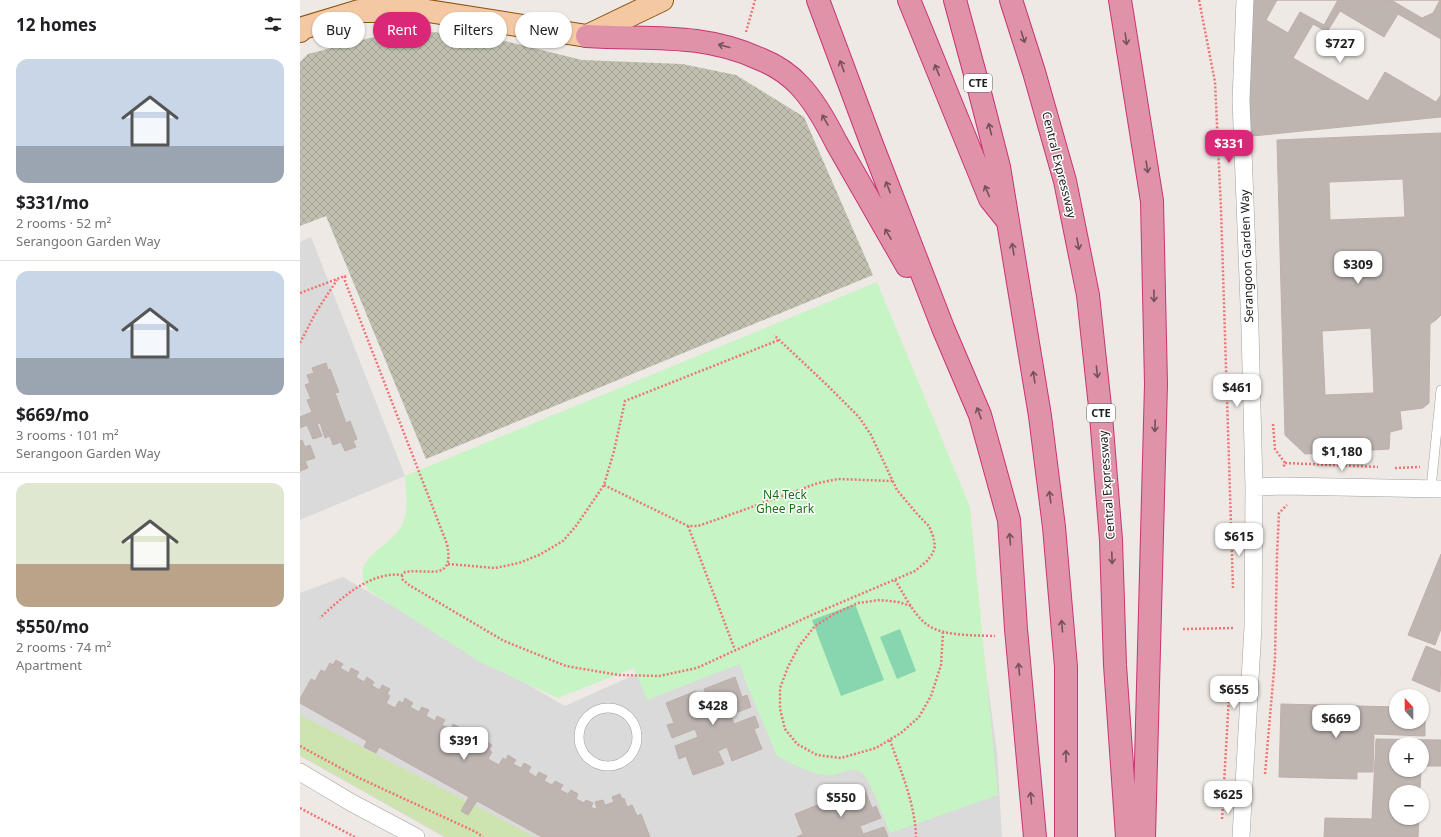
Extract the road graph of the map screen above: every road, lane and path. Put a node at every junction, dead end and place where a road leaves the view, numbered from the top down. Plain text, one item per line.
1 (662, 0) edge
2 (755, 0) edge
3 (818, 0) edge
4 (954, 0) edge
5 (1011, 0) edge
6 (1120, 0) edge
7 (1199, 0) edge
8 (1244, 0) edge
9 (912, 10) edge
10 (300, 31) edge
11 (587, 36) junction
12 (740, 51) junction
13 (1009, 222) junction
14 (338, 279) junction
15 (300, 293) edge
16 (943, 328) junction
17 (774, 336) dead end
18 (779, 340) junction
19 (300, 343) edge
20 (1441, 390) edge
21 (1285, 463) dead end
22 (1433, 466) junction
23 (1381, 468) dead end
24 (1388, 468) dead end
25 (892, 481) junction
26 (604, 485) junction
27 (1254, 487) junction
28 (1436, 488) edge
29 (688, 526) junction
30 (448, 564) junction
31 (402, 575) junction
32 (894, 580) junction
33 (1233, 589) dead end
34 (911, 606) junction
35 (320, 618) dead end
36 (1253, 627) junction
37 (1276, 627) dead end
38 (1234, 628) junction
39 (1183, 629) dead end
40 (944, 632) junction
41 (1234, 635) dead end
42 (995, 636) dead end
43 (735, 650) junction
44 (1229, 694) dead end
45 (578, 734) joint
46 (890, 740) junction
47 (300, 746) edge
48 (300, 772) edge
49 (300, 808) edge
50 (1221, 823) dead end
51 (355, 837) edge
52 (416, 837) edge
53 (483, 837) edge
54 (916, 837) edge
55 (1035, 837) edge
56 (1066, 837) edge
57 (1127, 837) edge
58 (1144, 837) edge
59 (1241, 837) edge

1 - 11 main road
2 - 12 path
16 -> 3 highway
13 -> 4 highway, CTE
5 -> 57 highway, Central Expressway / CTE
6 -> 58 highway
7 - 33 path
8 - 27 street, Serangoon Garden Way
13 -> 9 highway
10 - 11 main road
12 -> 11 highway
16 -> 12 highway
56 -> 13 highway, CTE
14 - 15 path
14 - 19 path
14 - 30 path
55 -> 16 highway
17 - 18 path
18 - 25 path
18 - 26 path
20 - 22 lane
21 - 23 path
22 - 24 path
22 - 28 lane
25 - 29 path
25 - 32 path
26 - 29 path
26 - 30 path
27 - 28 street
27 - 36 street, Serangoon Garden Way
29 - 43 path
30 - 31 path
31 - 35 path
31 - 43 path
32 - 34 path
32 - 43 path
34 - 40 path
34 - 46 path
36 - 37 path
36 - 38 path
36 - 59 street, Serangoon Garden Way
38 - 39 path
38 - 41 path
40 - 42 path
40 - 46 path
44 - 50 path
45 - 45 lane
46 - 54 path
47 - 53 path
48 - 52 street
49 - 51 path

